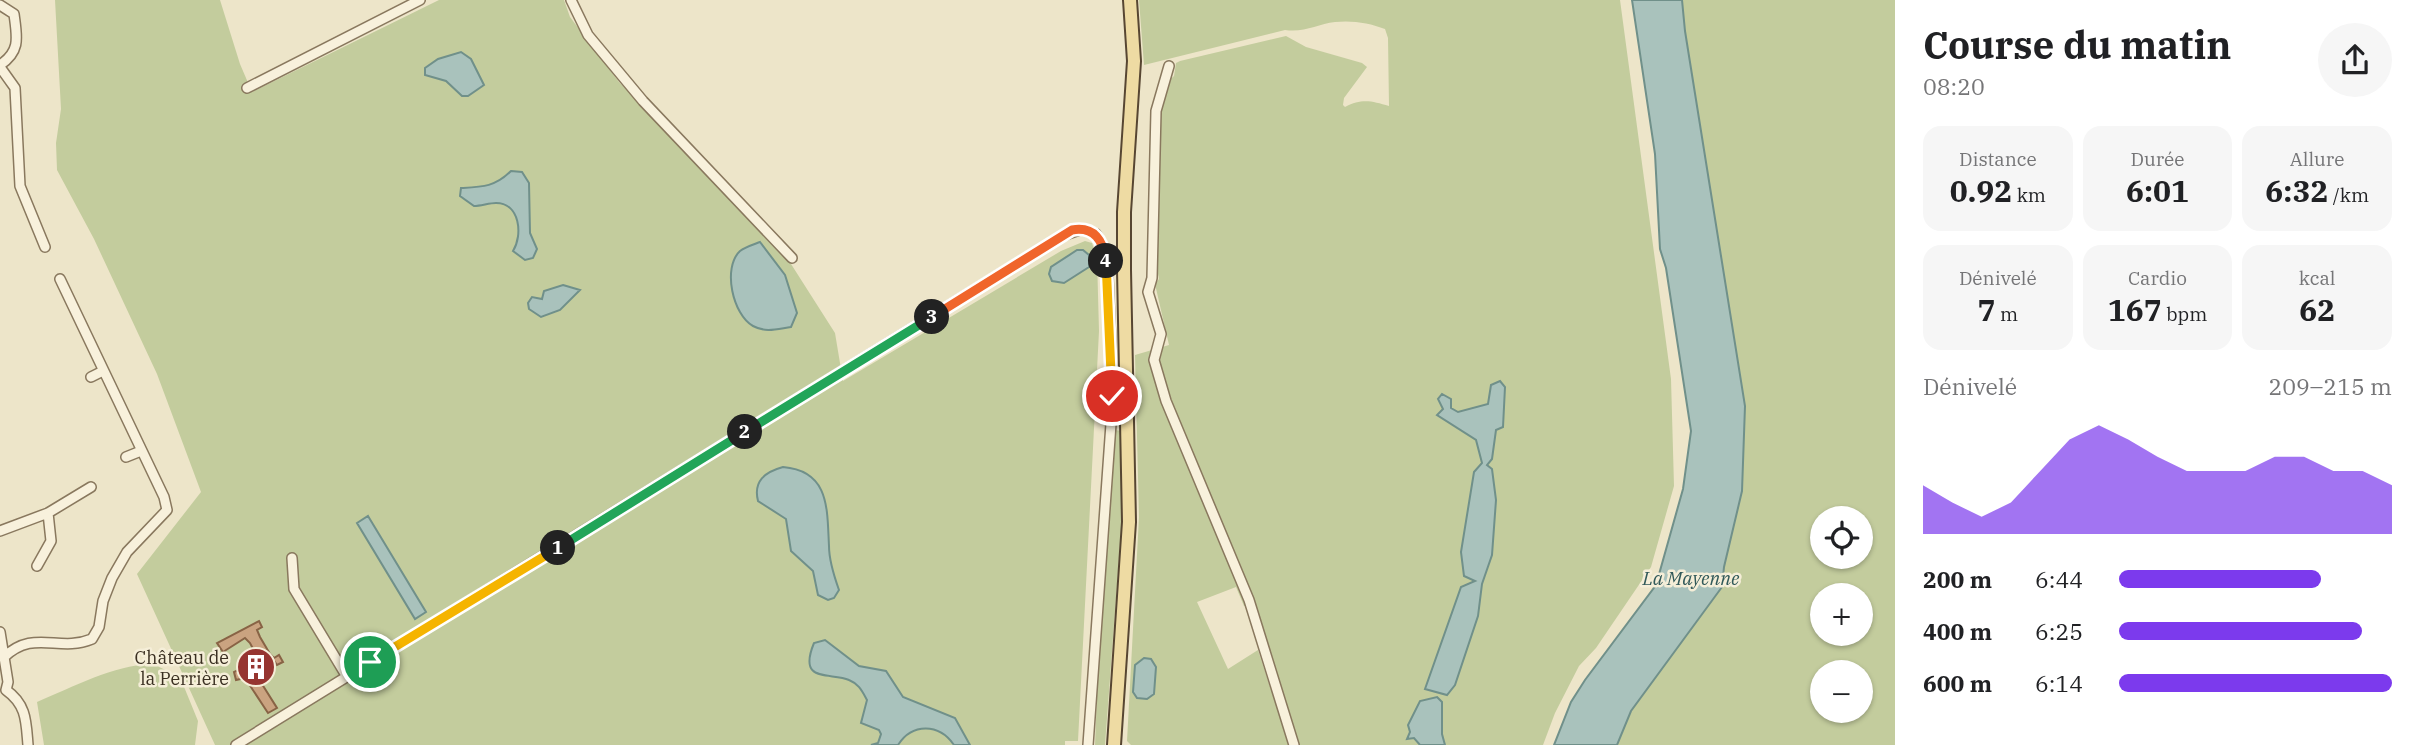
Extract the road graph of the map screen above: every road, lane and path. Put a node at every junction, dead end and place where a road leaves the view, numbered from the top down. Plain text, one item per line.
1 (420, 0) edge
2 (571, 0) edge
3 (1130, 0) edge
4 (0, 5) edge
5 (0, 66) edge
6 (1169, 66) dead end
7 (247, 88) dead end
8 (46, 247) dead end
9 (792, 258) dead end
10 (60, 279) dead end
11 (103, 371) junction
12 (91, 377) dead end
13 (141, 451) junction
14 (126, 457) dead end
15 (91, 487) dead end
16 (47, 513) junction
17 (0, 531) edge
18 (292, 558) dead end
19 (37, 566) dead end
20 (0, 632) edge
21 (3, 658) junction
22 (347, 677) junction
23 (3, 689) edge
24 (28, 745) edge
25 (236, 745) edge
26 (1088, 745) edge
27 (1114, 745) edge
28 (1294, 745) edge

1 - 7 street
2 - 9 street
3 - 27 main road
4 - 5 street
5 - 8 street
6 - 28 street
10 - 11 street
11 - 12 street
11 - 13 street
13 - 14 street
13 - 21 street
15 - 16 street
16 - 17 street
16 - 19 street
18 - 22 street
20 - 21 street
21 - 23 street
22 - 25 street
22 - 26 street
23 - 24 street

